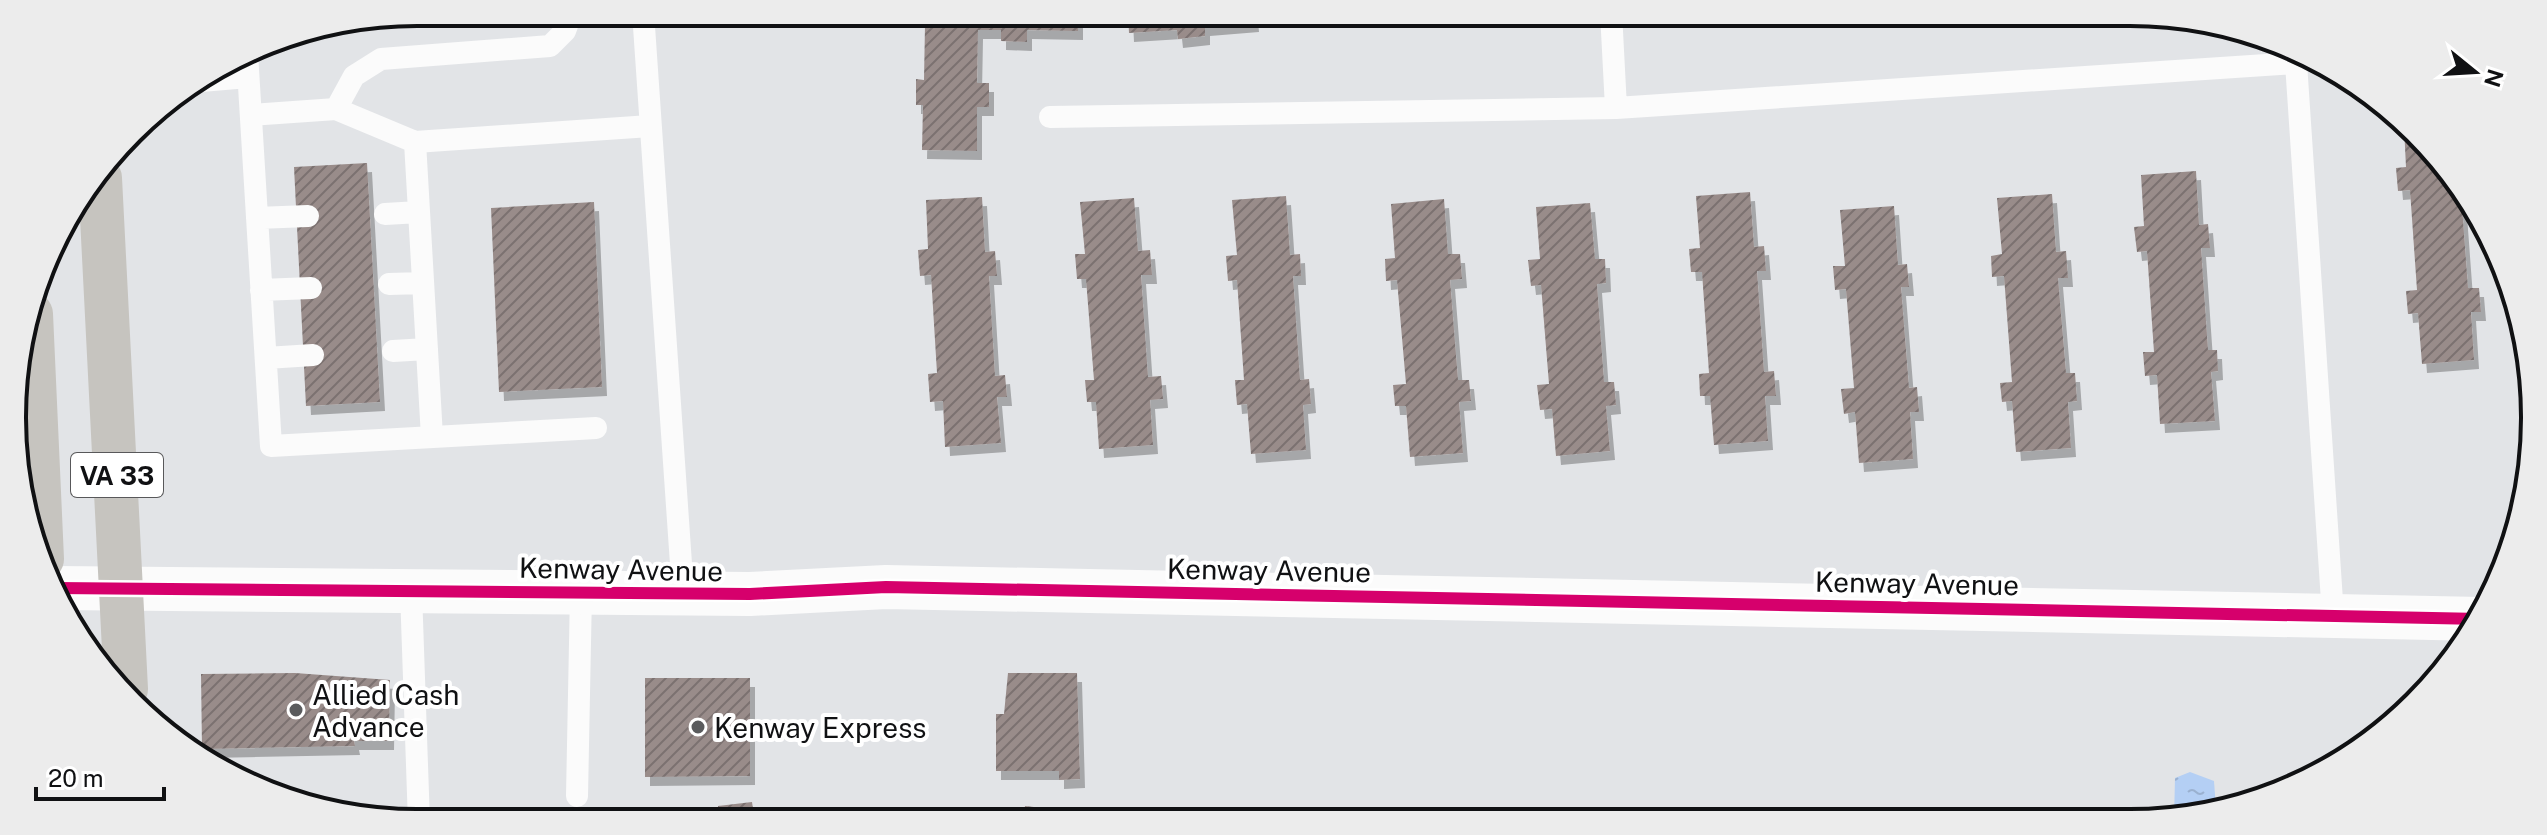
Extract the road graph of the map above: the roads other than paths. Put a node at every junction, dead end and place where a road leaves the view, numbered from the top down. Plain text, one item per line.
1 (567, 26) edge
2 (644, 26) edge
3 (1612, 26) edge
4 (2296, 63) edge
5 (2296, 63) edge
6 (247, 65) edge
7 (248, 77) junction
8 (220, 79) edge
9 (1616, 108) junction
10 (336, 109) junction
11 (251, 115) junction
12 (1050, 117) dead end
13 (650, 126) junction
14 (415, 142) junction
15 (101, 188) edge
16 (419, 212) junction
17 (385, 214) dead end
18 (308, 216) dead end
19 (257, 218) junction
20 (423, 283) junction
21 (389, 284) dead end
22 (311, 288) dead end
23 (261, 290) junction
24 (33, 348) edge
25 (427, 349) junction
26 (393, 351) dead end
27 (313, 355) dead end
28 (266, 358) junction
29 (596, 428) dead end
30 (432, 437) junction
31 (40, 523) edge
32 (65, 588) edge
33 (122, 588) junction
34 (411, 591) junction
35 (581, 592) junction
36 (683, 593) junction
37 (2333, 616) junction
38 (2465, 619) edge
39 (126, 679) edge
40 (577, 796) dead end
41 (419, 809) edge

1 - 10 lane
2 - 13 lane
3 - 9 lane
4 - 9 lane
5 - 37 lane
6 - 7 lane
7 - 8 lane
7 - 11 lane
9 - 12 lane
10 - 11 lane
10 - 14 lane
11 - 19 lane
13 - 14 lane
13 - 36 lane
14 - 16 lane
15 - 33 main road, VA 33
16 - 17 lane
16 - 20 lane
18 - 19 lane
19 - 23 lane
20 - 21 lane
20 - 25 lane
22 - 23 lane
23 - 28 lane
24 - 31 main road, VA 33
25 - 26 lane
25 - 30 lane
27 - 28 lane
28 - 30 lane
29 - 30 lane
32 - 33 street, Kenway Avenue
33 - 34 street, Kenway Avenue
33 - 39 main road, VA 33
34 - 35 street, Kenway Avenue
34 - 41 lane
35 - 36 street, Kenway Avenue
35 - 40 lane
36 - 37 street, Kenway Avenue
37 - 38 street, Kenway Avenue

